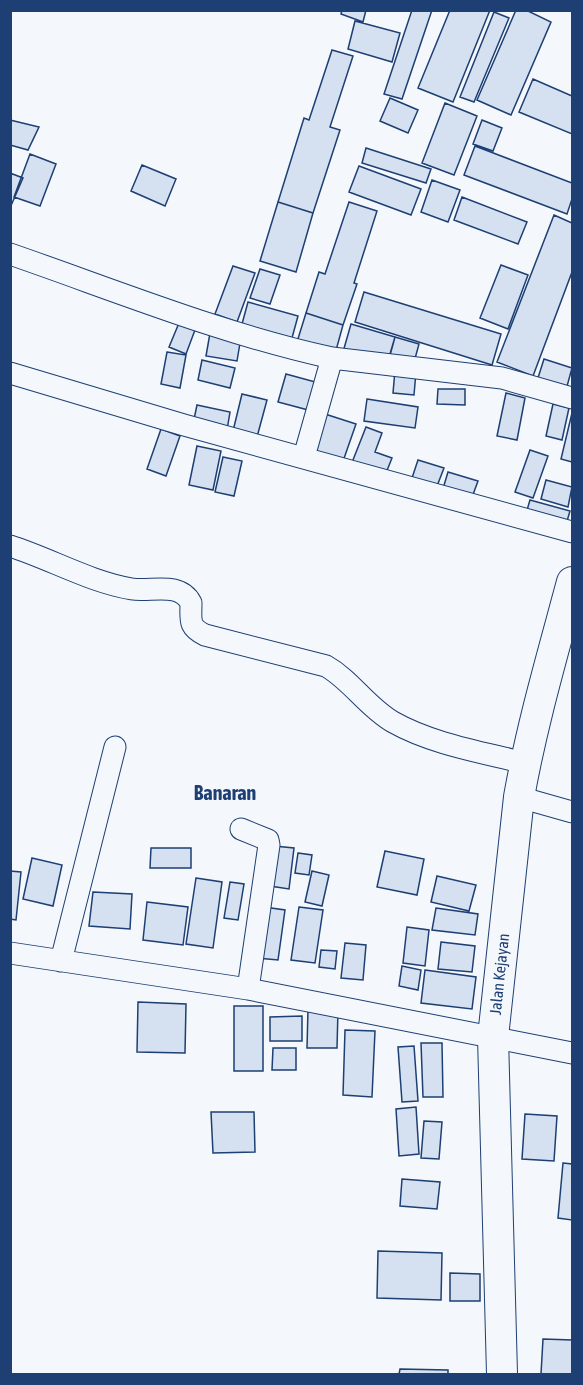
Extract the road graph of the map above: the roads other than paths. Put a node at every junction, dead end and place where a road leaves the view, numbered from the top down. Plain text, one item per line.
1 (10, 254) edge
2 (332, 358) junction
3 (10, 373) edge
4 (573, 398) edge
5 (304, 457) junction
6 (573, 532) edge
7 (10, 546) edge
8 (573, 582) edge
9 (115, 747) dead end
10 (525, 763) junction
11 (519, 797) junction
12 (573, 812) edge
13 (240, 829) dead end
14 (10, 954) edge
15 (61, 962) junction
16 (248, 989) junction
17 (492, 1036) junction
18 (573, 1053) edge
19 (502, 1374) edge

1 - 2 street
2 - 4 street
2 - 5 street
3 - 5 street
5 - 6 street
7 - 10 street
8 - 10 main road, Jalan Kejayan
9 - 15 street
10 - 11 main road, Jalan Kejayan
11 - 12 street
11 - 17 main road, Jalan Kejayan
13 - 16 street
14 - 15 street
15 - 16 street
16 - 17 street
17 - 18 street
17 - 19 main road, Jalan Kejayan

